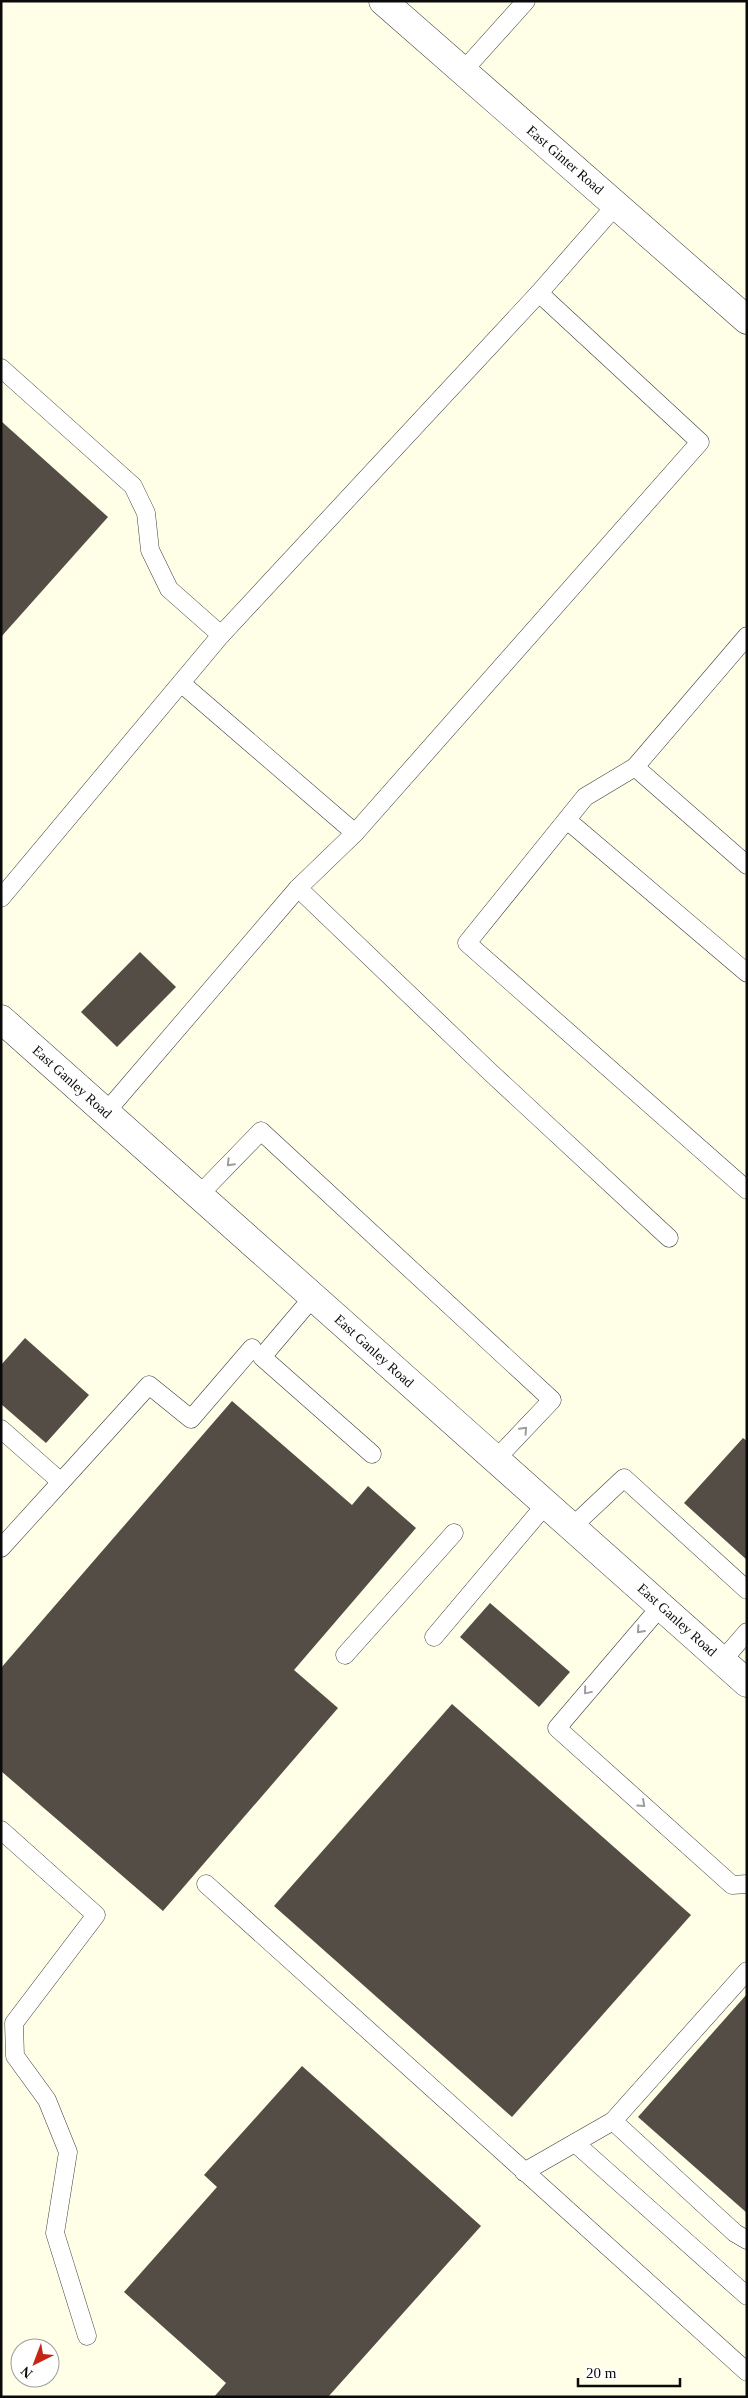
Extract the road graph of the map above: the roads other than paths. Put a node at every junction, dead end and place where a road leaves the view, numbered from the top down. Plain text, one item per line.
1 (383, 1) edge
2 (526, 1) edge
3 (463, 71) junction
4 (616, 205) junction
5 (539, 293) junction
6 (747, 320) edge
7 (1, 368) edge
8 (221, 635) junction
9 (747, 636) edge
10 (181, 683) junction
11 (635, 767) junction
12 (567, 820) junction
13 (356, 833) junction
14 (747, 864) edge
15 (298, 888) junction
16 (1, 898) edge
17 (747, 973) edge
18 (1, 1019) edge
19 (106, 1112) junction
20 (747, 1190) edge
21 (199, 1196) junction
22 (670, 1238) dead end
23 (313, 1297) junction
24 (252, 1348) dead end
25 (1, 1429) edge
26 (372, 1454) dead end
27 (496, 1460) junction
28 (61, 1482) junction
29 (546, 1504) junction
30 (572, 1527) junction
31 (454, 1533) dead end
32 (1, 1548) edge
33 (747, 1590) edge
34 (661, 1606) junction
35 (747, 1632) edge
36 (434, 1637) dead end
37 (345, 1655) dead end
38 (722, 1661) junction
39 (747, 1683) edge
40 (1, 1830) edge
41 (206, 1884) dead end
42 (747, 1884) edge
43 (747, 1971) edge
44 (613, 2121) junction
45 (575, 2143) junction
46 (524, 2172) junction
47 (747, 2240) edge
48 (747, 2296) edge
49 (87, 2336) dead end
50 (747, 2372) edge

1 - 3 street, East Ginter Road
2 - 3 lane
3 - 4 street, East Ginter Road
4 - 5 lane
4 - 6 street, East Ginter Road
5 - 8 lane
5 - 13 lane
7 - 8 lane
8 - 10 lane
9 - 11 lane
10 - 13 lane
10 - 16 lane
11 - 12 lane
11 - 14 lane
12 - 17 lane
12 - 20 lane
13 - 15 lane
15 - 19 lane
15 - 22 lane
18 - 19 street, East Ganley Road
19 - 21 street, East Ganley Road
21 - 23 street, East Ganley Road
27 -> 21 lane
23 - 26 lane
23 - 27 street, East Ganley Road
24 - 28 lane
25 - 28 lane
27 - 29 street, East Ganley Road
28 - 32 lane
29 - 30 street, East Ganley Road
29 - 36 lane
30 - 33 lane
30 - 34 street, East Ganley Road
31 - 37 lane
34 - 38 street, East Ganley Road
34 -> 42 lane
35 - 38 lane
38 - 39 street, East Ganley Road
40 - 49 lane
41 - 46 lane
43 - 44 lane
44 - 45 lane
44 - 47 lane
45 - 46 lane
45 - 48 lane
46 - 50 lane

